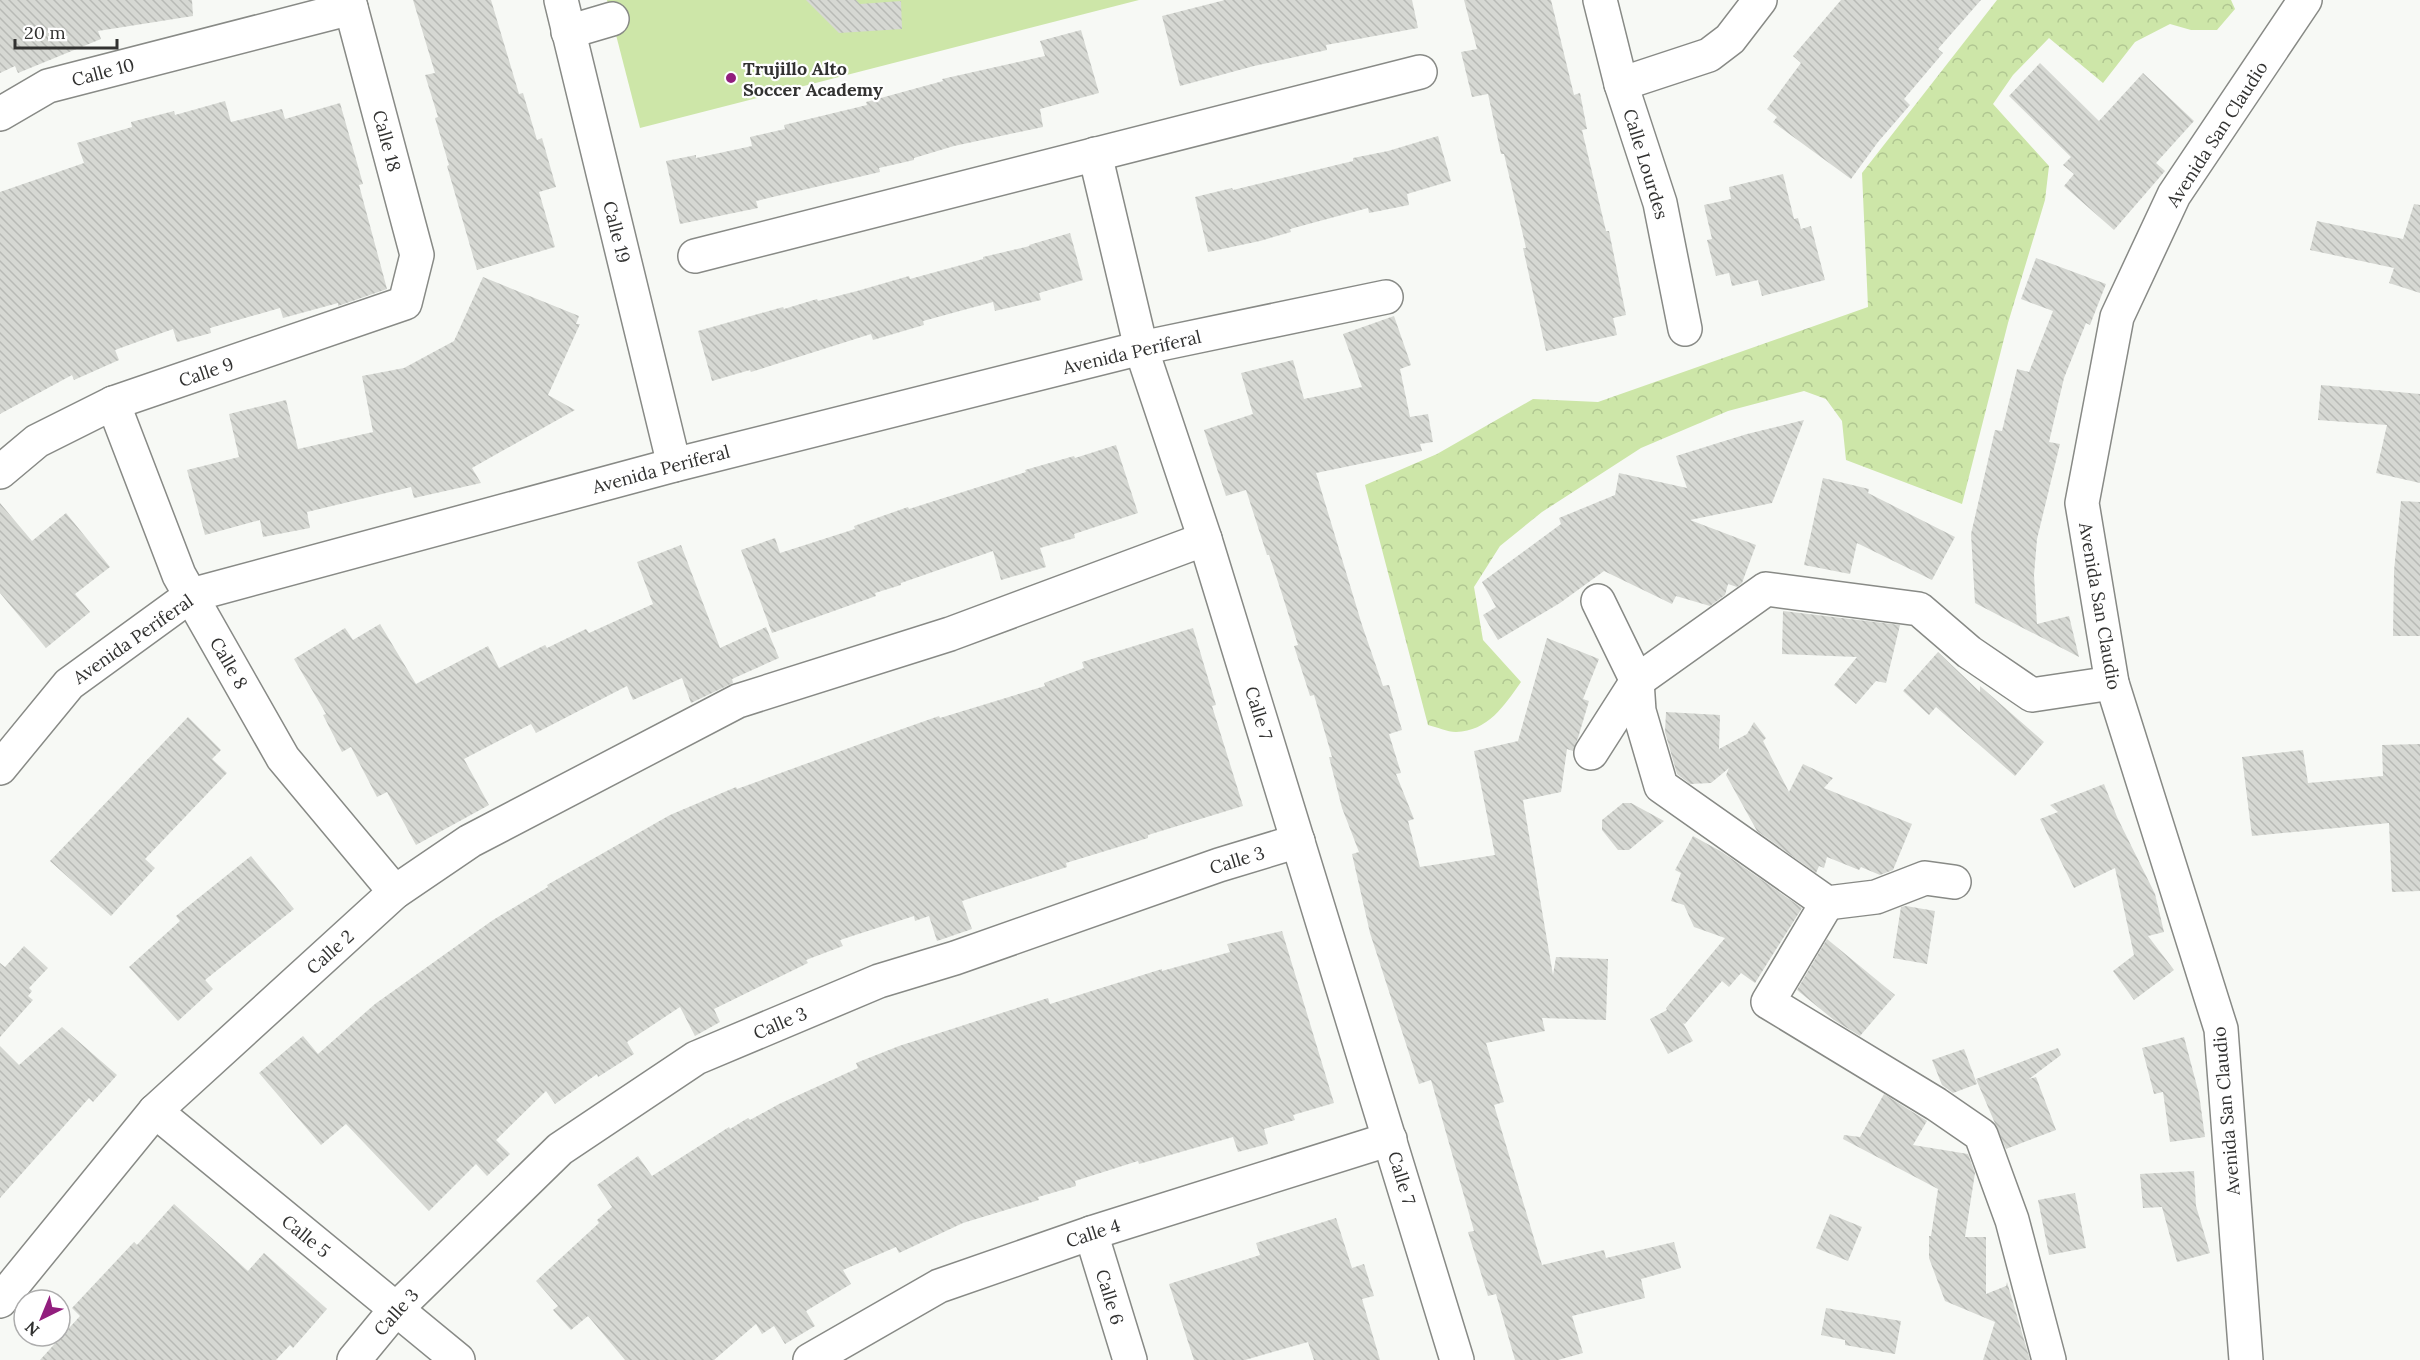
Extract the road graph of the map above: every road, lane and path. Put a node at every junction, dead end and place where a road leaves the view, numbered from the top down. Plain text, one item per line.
1 (561, 0) edge
2 (1600, 0) edge
3 (1760, 0) edge
4 (2306, 0) edge
5 (350, 4) edge
6 (612, 19) dead end
7 (568, 32) junction
8 (1420, 72) dead end
9 (1621, 84) junction
10 (0, 114) edge
11 (1095, 154) junction
12 (694, 256) dead end
13 (410, 283) joint
14 (1386, 297) dead end
15 (1685, 329) dead end
16 (1141, 348) junction
17 (113, 404) junction
18 (674, 465) junction
19 (0, 472) edge
20 (1205, 539) junction
21 (190, 596) junction
22 (1599, 601) dead end
23 (1637, 681) junction
24 (2112, 683) junction
25 (1591, 753) dead end
26 (0, 768) edge
27 (1298, 841) junction
28 (1954, 882) dead end
29 (395, 892) junction
30 (1827, 903) junction
31 (155, 1111) junction
32 (1390, 1139) junction
33 (1091, 1233) junction
34 (0, 1301) edge
35 (396, 1309) junction
36 (354, 1360) edge
37 (458, 1360) edge
38 (810, 1360) edge
39 (1130, 1360) edge
40 (1457, 1360) edge
41 (2049, 1360) edge
42 (2246, 1360) edge

1 - 7 street, Calle 19
2 - 9 street, Calle Lourdes
3 - 9 street
4 - 24 street, Avenida San Claudio
5 - 10 street, Calle 10
5 - 13 street, Calle 18
6 - 7 street
7 - 18 street, Calle 19
8 - 11 street
9 - 15 street, Calle Lourdes
11 - 12 street
11 - 16 street, Calle 7
13 - 17 street, Calle 9
14 - 16 street, Avenida Periferal
16 - 18 street, Avenida Periferal
16 - 20 street, Calle 7
17 - 19 street, Calle 9
17 - 21 street, Calle 8
18 - 21 street, Avenida Periferal
20 - 27 street, Calle 7
20 - 29 street, Calle 2
21 - 26 street, Avenida Periferal
21 - 29 street, Calle 8
22 - 23 street
23 - 24 street
23 - 25 street
23 - 30 street
24 - 42 street, Avenida San Claudio
27 - 32 street, Calle 7
27 - 35 street, Calle 3
28 - 30 street
29 - 31 street, Calle 2
30 - 41 street
31 - 34 street, Calle 2
31 - 35 street, Calle 5
32 - 33 street, Calle 4
32 - 40 street, Calle 7
33 - 38 street, Calle 4
33 - 39 street, Calle 6
35 - 36 street, Calle 3
35 - 37 street, Calle 5

